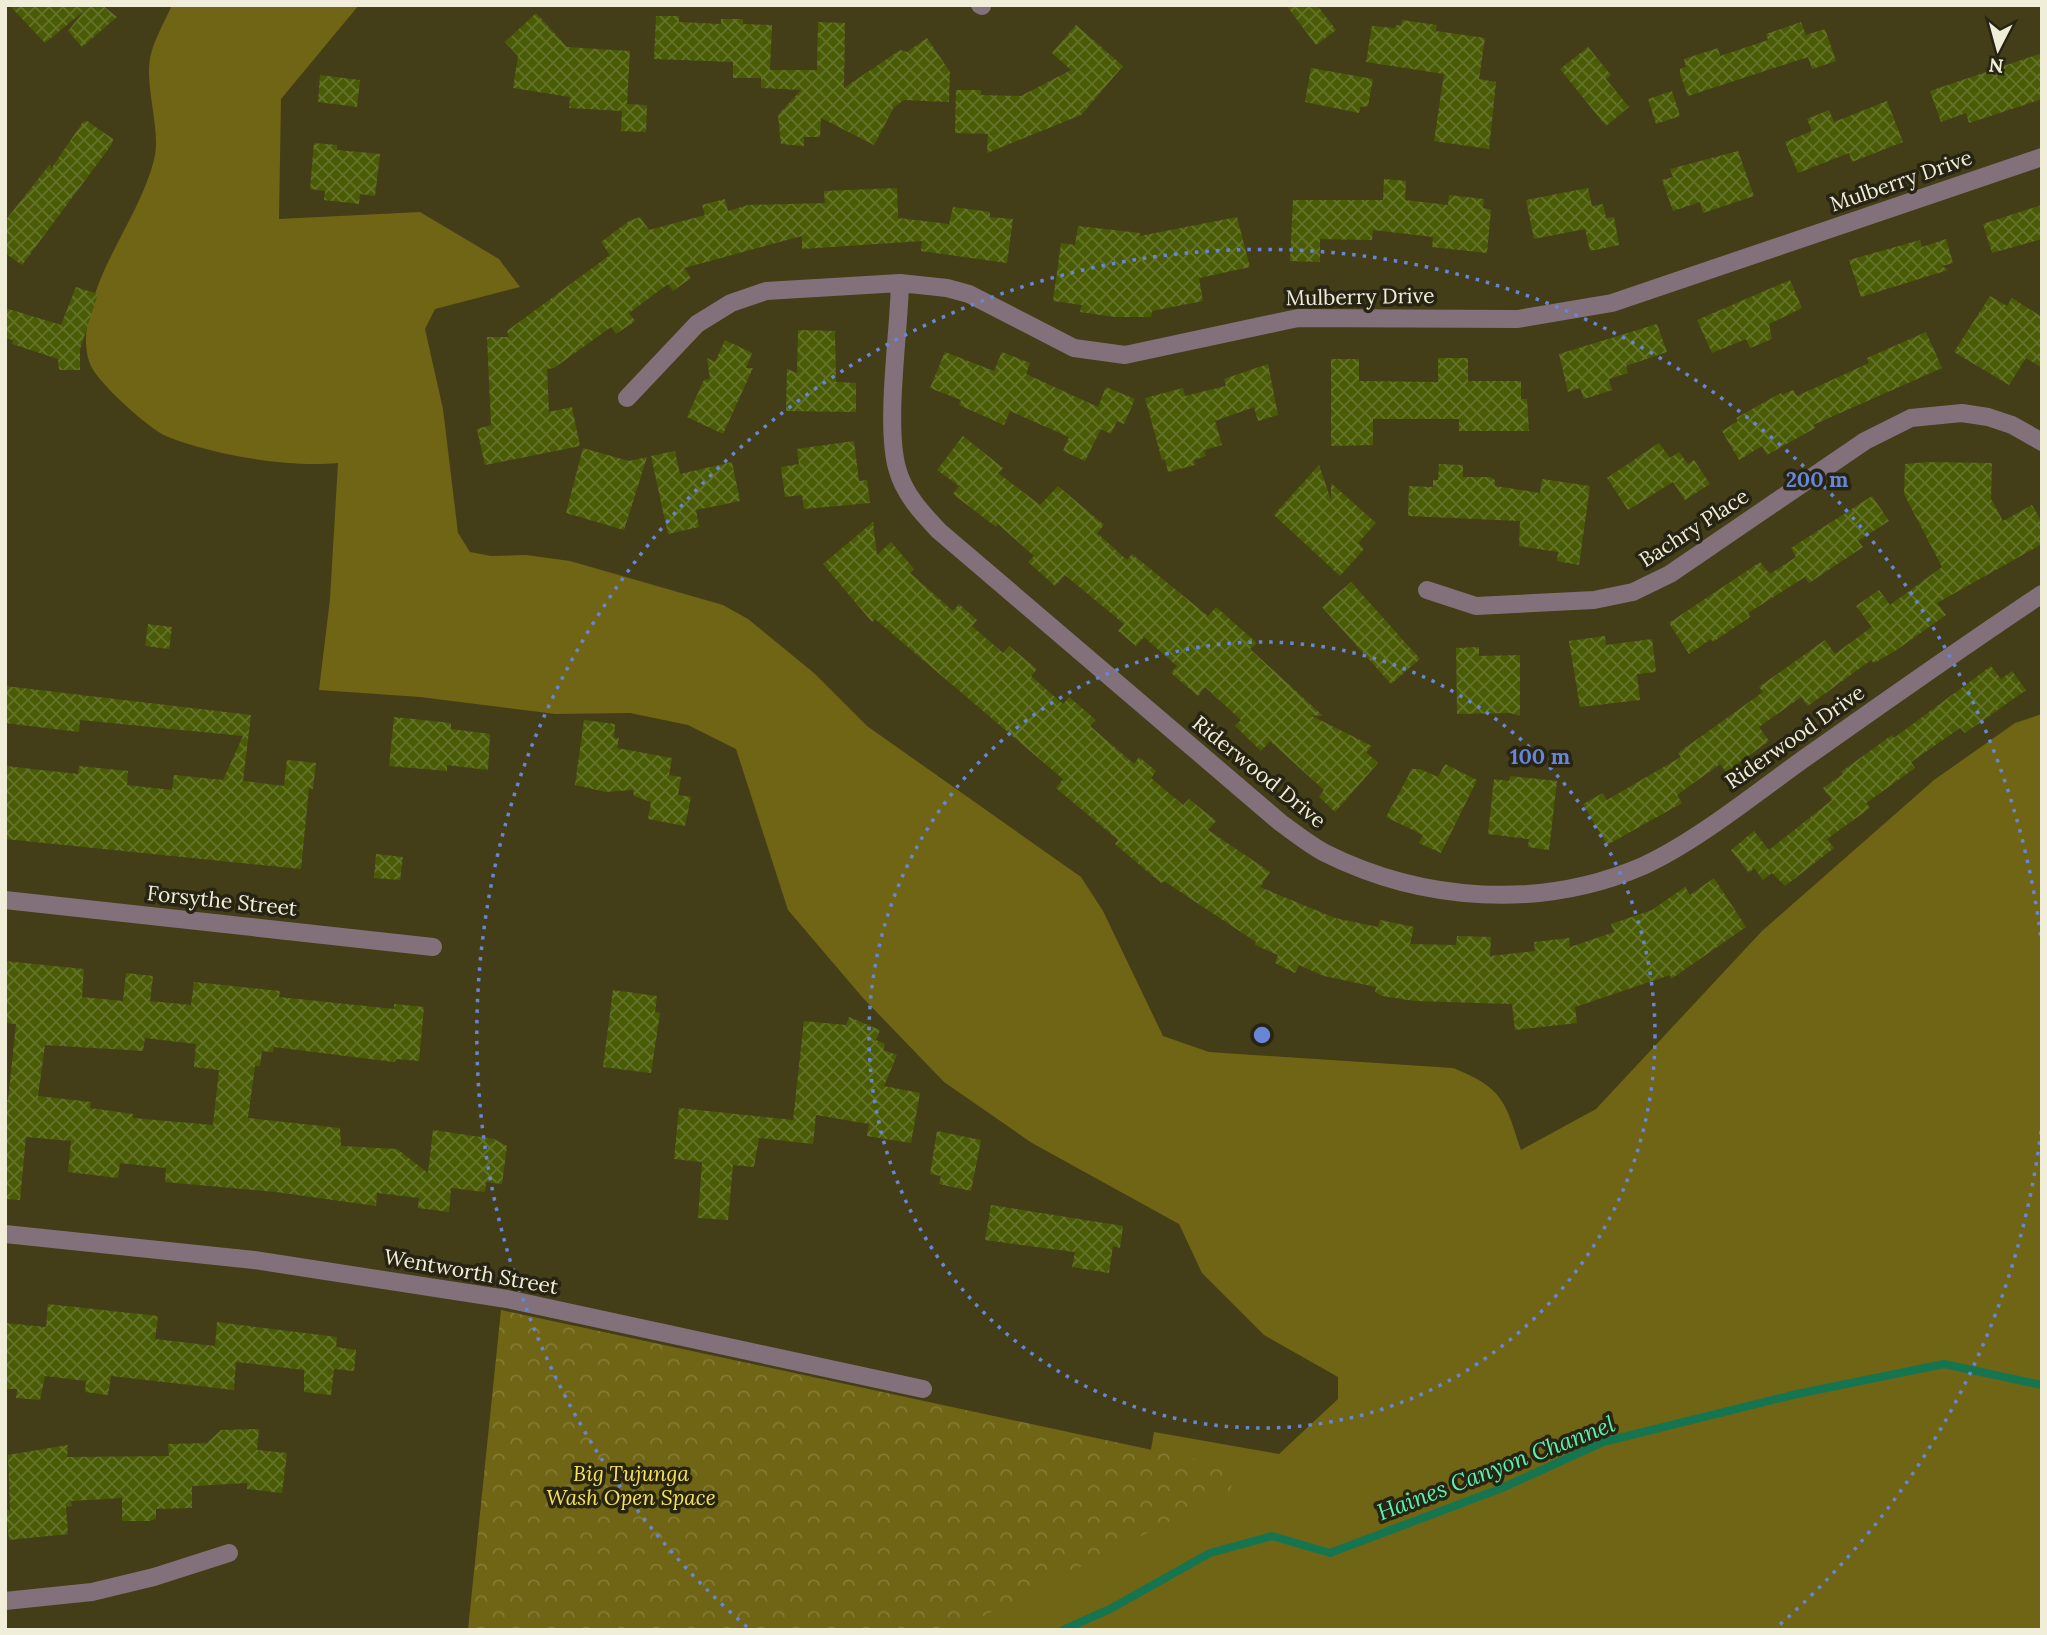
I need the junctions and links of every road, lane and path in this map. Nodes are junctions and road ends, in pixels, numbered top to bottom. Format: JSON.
{"nodes":[{"id":1,"x":2042,"y":157,"type":"edge"},
{"id":2,"x":900,"y":283,"type":"junction"},
{"id":3,"x":627,"y":398,"type":"dead end"},
{"id":4,"x":2042,"y":442,"type":"edge"},
{"id":5,"x":1427,"y":590,"type":"dead end"},
{"id":6,"x":2042,"y":594,"type":"edge"},
{"id":7,"x":5,"y":900,"type":"edge"},
{"id":8,"x":433,"y":947,"type":"dead end"},
{"id":9,"x":5,"y":1234,"type":"edge"},
{"id":10,"x":923,"y":1389,"type":"dead end"},
{"id":11,"x":229,"y":1553,"type":"dead end"},
{"id":12,"x":5,"y":1601,"type":"edge"}],
"edges":[{"from":1,"to":2,"type":"street","name":"Mulberry Drive"},
{"from":2,"to":3,"type":"street","name":"Mulberry Drive"},
{"from":2,"to":6,"type":"street","name":"Riderwood Drive"},
{"from":4,"to":5,"type":"street","name":"Bachry Place"},
{"from":7,"to":8,"type":"street","name":"Forsythe Street"},
{"from":9,"to":10,"type":"street","name":"Wentworth Street"},
{"from":11,"to":12,"type":"street"}]}
